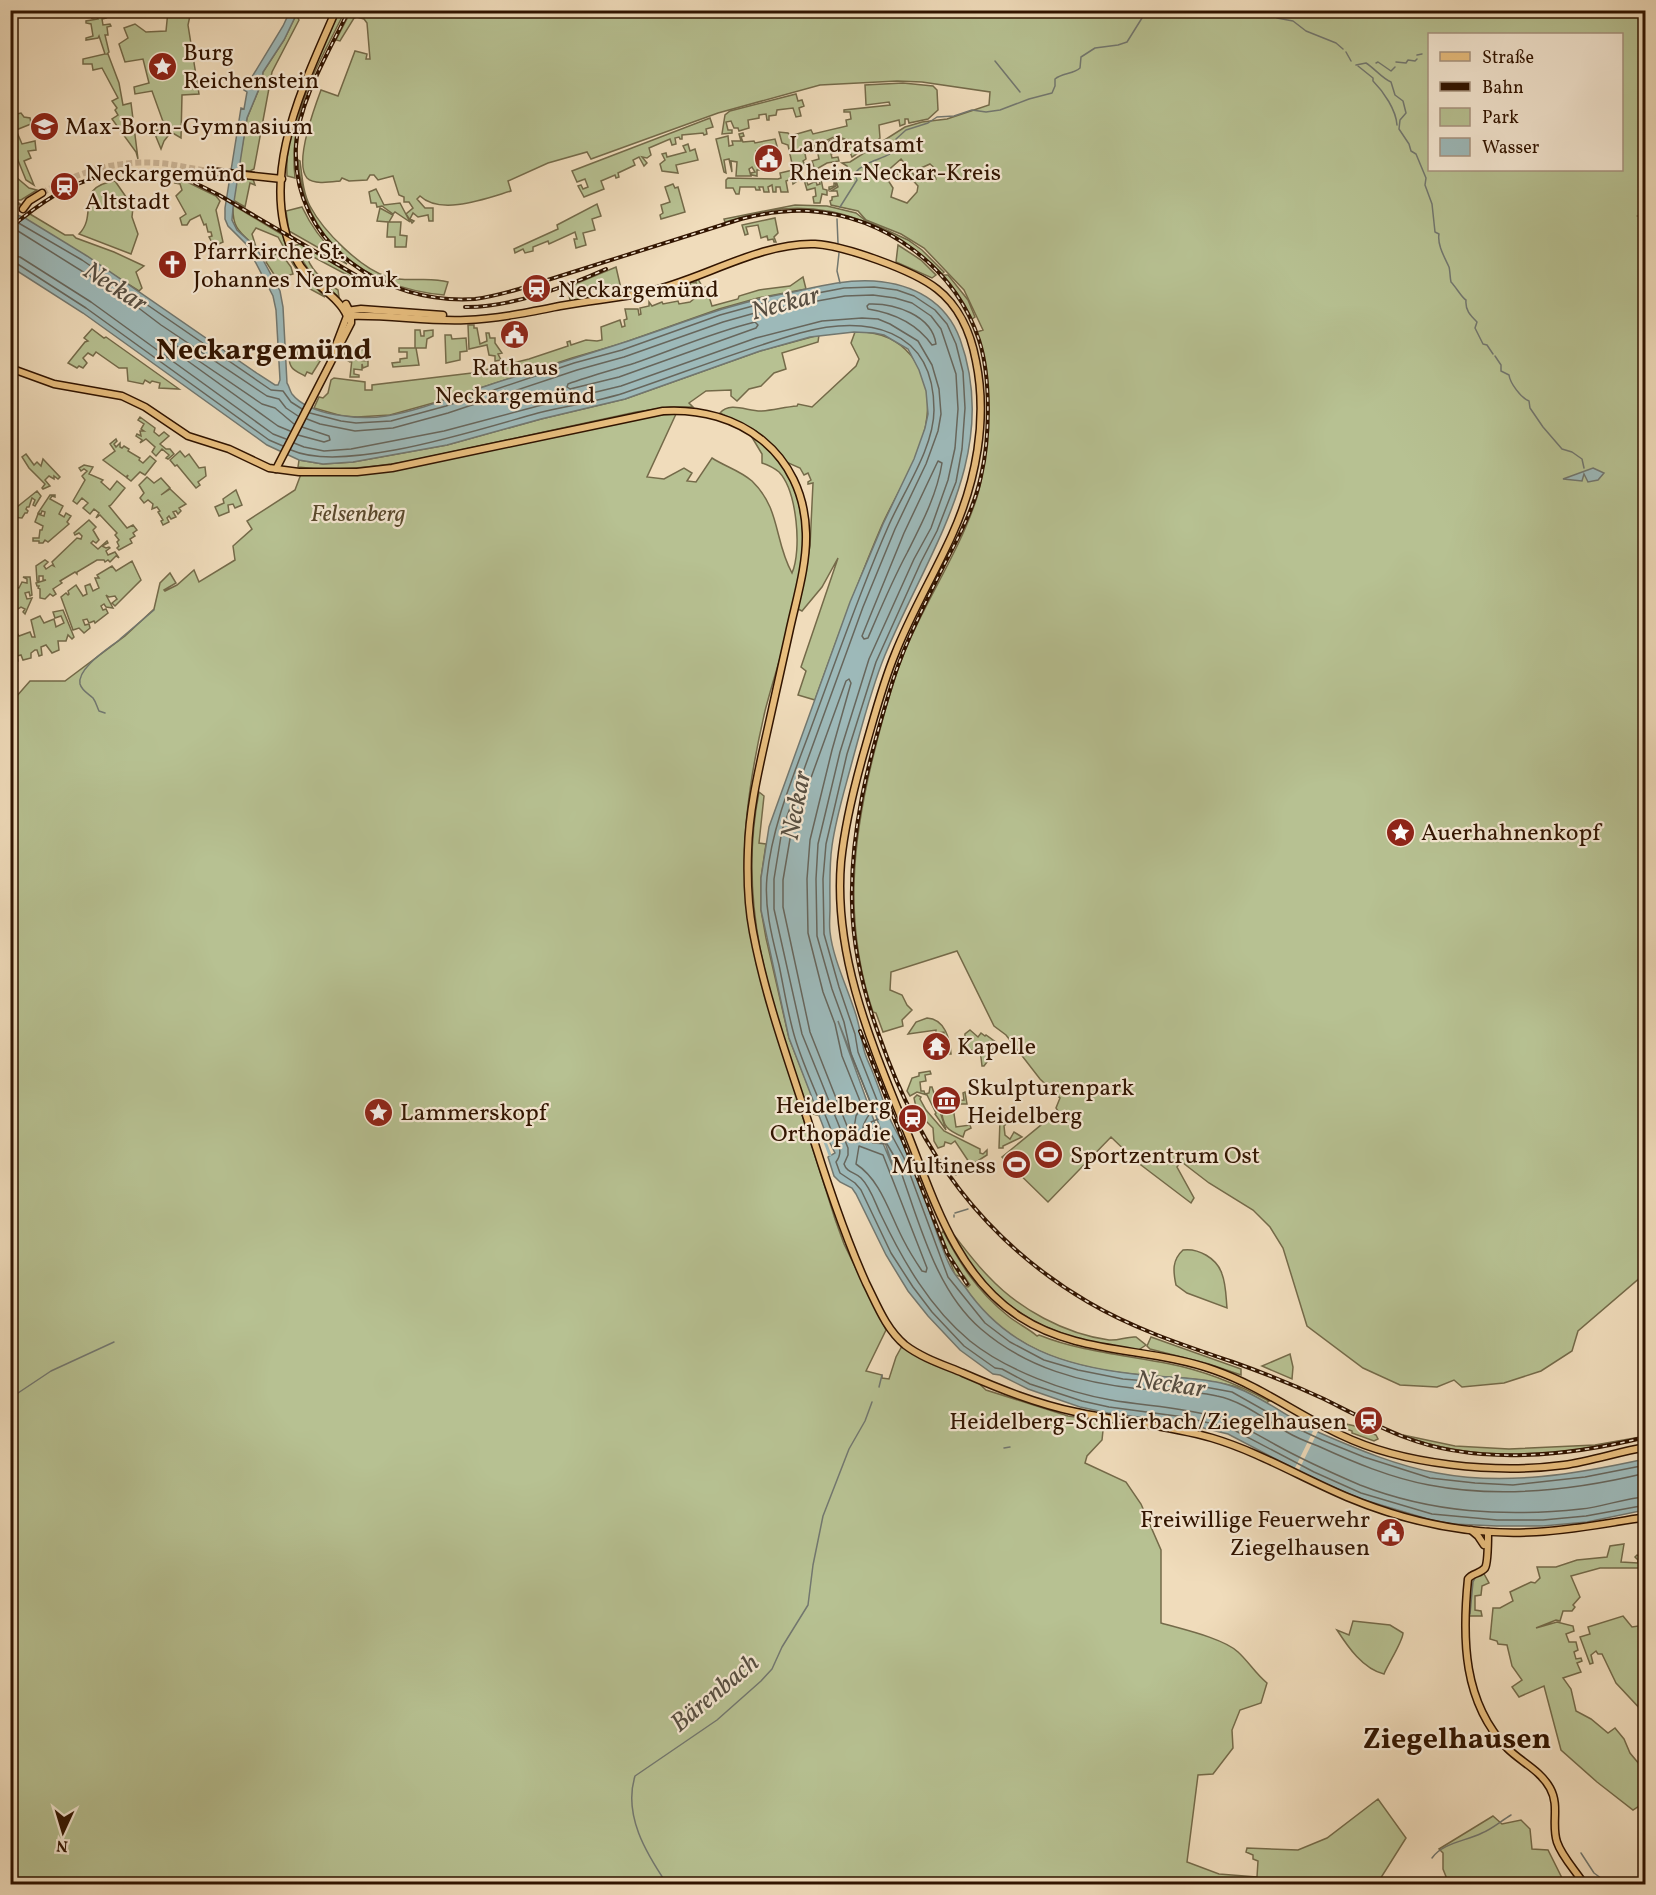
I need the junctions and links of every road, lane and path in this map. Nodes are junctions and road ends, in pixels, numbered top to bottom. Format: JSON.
{"nodes":[{"id":1,"x":336,"y":10,"type":"edge"},
{"id":2,"x":285,"y":149,"type":"junction"},
{"id":3,"x":209,"y":171,"type":"tunnel mouth"},
{"id":4,"x":267,"y":176,"type":"junction"},
{"id":5,"x":282,"y":179,"type":"junction"},
{"id":6,"x":42,"y":193,"type":"tunnel mouth"},
{"id":7,"x":23,"y":209,"type":"dead end"},
{"id":8,"x":371,"y":310,"type":"junction"},
{"id":9,"x":348,"y":312,"type":"junction"},
{"id":10,"x":360,"y":316,"type":"junction"},
{"id":11,"x":470,"y":319,"type":"junction"},
{"id":12,"x":348,"y":329,"type":"junction"},
{"id":13,"x":329,"y":365,"type":"junction"},
{"id":14,"x":10,"y":368,"type":"edge"},
{"id":15,"x":280,"y":460,"type":"junction"},
{"id":16,"x":265,"y":466,"type":"junction"},
{"id":17,"x":276,"y":469,"type":"junction"},
{"id":18,"x":286,"y":471,"type":"junction"},
{"id":19,"x":1646,"y":1447,"type":"edge"},
{"id":20,"x":1646,"y":1517,"type":"edge"},
{"id":21,"x":1471,"y":1530,"type":"junction"},
{"id":22,"x":1488,"y":1532,"type":"junction"},
{"id":23,"x":1484,"y":1545,"type":"junction"},
{"id":24,"x":1484,"y":1568,"type":"junction"},
{"id":25,"x":1584,"y":1884,"type":"edge"}],
"edges":[{"from":1,"to":2,"type":"main road"},
{"from":2,"to":4,"type":"main road"},
{"from":2,"to":5,"type":"main road"},
{"from":3,"to":4,"type":"main road"},
{"from":4,"to":5,"type":"main road"},
{"from":5,"to":9,"type":"main road"},
{"from":6,"to":7,"type":"main road"},
{"from":8,"to":9,"type":"main road"},
{"from":8,"to":9,"type":"main road"},
{"from":8,"to":11,"type":"main road"},
{"from":9,"to":10,"type":"main road"},
{"from":9,"to":12,"type":"main road"},
{"from":9,"to":13,"type":"main road"},
{"from":10,"to":11,"type":"main road"},
{"from":10,"to":12,"type":"main road"},
{"from":11,"to":19,"type":"main road"},
{"from":12,"to":13,"type":"main road"},
{"from":13,"to":15,"type":"main road"},
{"from":14,"to":16,"type":"main road"},
{"from":15,"to":16,"type":"main road"},
{"from":15,"to":17,"type":"main road"},
{"from":15,"to":18,"type":"main road"},
{"from":16,"to":17,"type":"main road"},
{"from":17,"to":18,"type":"main road"},
{"from":18,"to":21,"type":"main road"},
{"from":20,"to":22,"type":"main road"},
{"from":21,"to":22,"type":"main road"},
{"from":21,"to":23,"type":"main road"},
{"from":22,"to":23,"type":"main road"},
{"from":22,"to":24,"type":"main road"},
{"from":23,"to":24,"type":"main road"},
{"from":24,"to":25,"type":"main road"}]}
